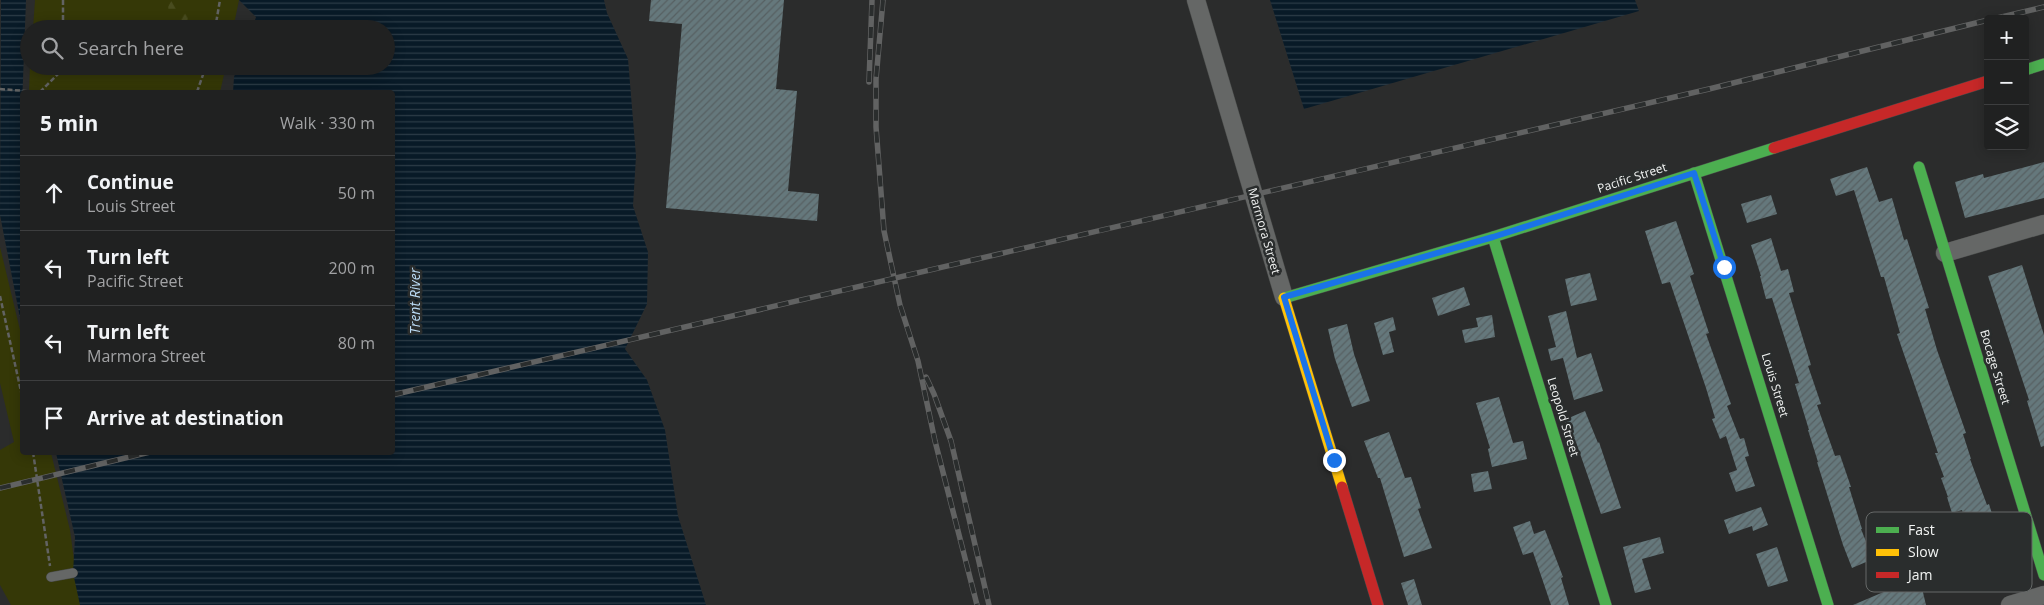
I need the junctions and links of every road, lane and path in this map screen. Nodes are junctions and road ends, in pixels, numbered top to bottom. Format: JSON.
{"nodes":[{"id":1,"x":63,"y":0,"type":"edge"},
{"id":2,"x":220,"y":0,"type":"edge"},
{"id":3,"x":1196,"y":0,"type":"edge"},
{"id":4,"x":63,"y":20,"type":"edge"},
{"id":5,"x":217,"y":20,"type":"edge"},
{"id":6,"x":2044,"y":64,"type":"edge"},
{"id":7,"x":2029,"y":69,"type":"edge"},
{"id":8,"x":57,"y":75,"type":"edge"},
{"id":9,"x":203,"y":75,"type":"edge"},
{"id":10,"x":1984,"y":82,"type":"edge"},
{"id":11,"x":0,"y":89,"type":"edge"},
{"id":12,"x":41,"y":90,"type":"edge"},
{"id":13,"x":198,"y":90,"type":"edge"},
{"id":14,"x":20,"y":91,"type":"edge"},
{"id":15,"x":1920,"y":167,"type":"dead end"},
{"id":16,"x":1694,"y":173,"type":"junction"},
{"id":17,"x":2044,"y":224,"type":"edge"},
{"id":18,"x":1493,"y":237,"type":"junction"},
{"id":19,"x":1945,"y":254,"type":"junction"},
{"id":20,"x":0,"y":296,"type":"edge"},
{"id":21,"x":1284,"y":297,"type":"junction"},
{"id":22,"x":20,"y":387,"type":"edge"},
{"id":23,"x":33,"y":455,"type":"edge"},
{"id":24,"x":2025,"y":512,"type":"edge"},
{"id":25,"x":2032,"y":536,"type":"edge"},
{"id":26,"x":73,"y":573,"type":"dead end"},
{"id":27,"x":2044,"y":575,"type":"edge"},
{"id":28,"x":51,"y":577,"type":"joint"},
{"id":29,"x":2044,"y":595,"type":"edge"},
{"id":30,"x":1378,"y":605,"type":"edge"},
{"id":31,"x":1606,"y":605,"type":"edge"},
{"id":32,"x":1828,"y":605,"type":"edge"},
{"id":33,"x":2010,"y":605,"type":"edge"}],
"edges":[{"from":1,"to":4,"type":"path"},
{"from":2,"to":5,"type":"path"},
{"from":3,"to":21,"type":"street","name":"Marmora Street"},
{"from":6,"to":7,"type":"street"},
{"from":8,"to":12,"type":"path"},
{"from":9,"to":13,"type":"path"},
{"from":10,"to":16,"type":"street","name":"Pacific Street"},
{"from":11,"to":14,"type":"path"},
{"from":15,"to":19,"type":"street","name":"Bocage Street"},
{"from":16,"to":18,"type":"street","name":"Pacific Street"},
{"from":16,"to":32,"type":"street","name":"Louis Street"},
{"from":17,"to":19,"type":"street"},
{"from":18,"to":21,"type":"street","name":"Pacific Street"},
{"from":18,"to":31,"type":"street","name":"Leopold Street"},
{"from":19,"to":24,"type":"street","name":"Bocage Street"},
{"from":20,"to":22,"type":"path"},
{"from":21,"to":30,"type":"street","name":"Marmora Street"},
{"from":23,"to":28,"type":"path"},
{"from":25,"to":27,"type":"street","name":"Bocage Street"},
{"from":26,"to":28,"type":"lane"},
{"from":29,"to":33,"type":"street"}]}
